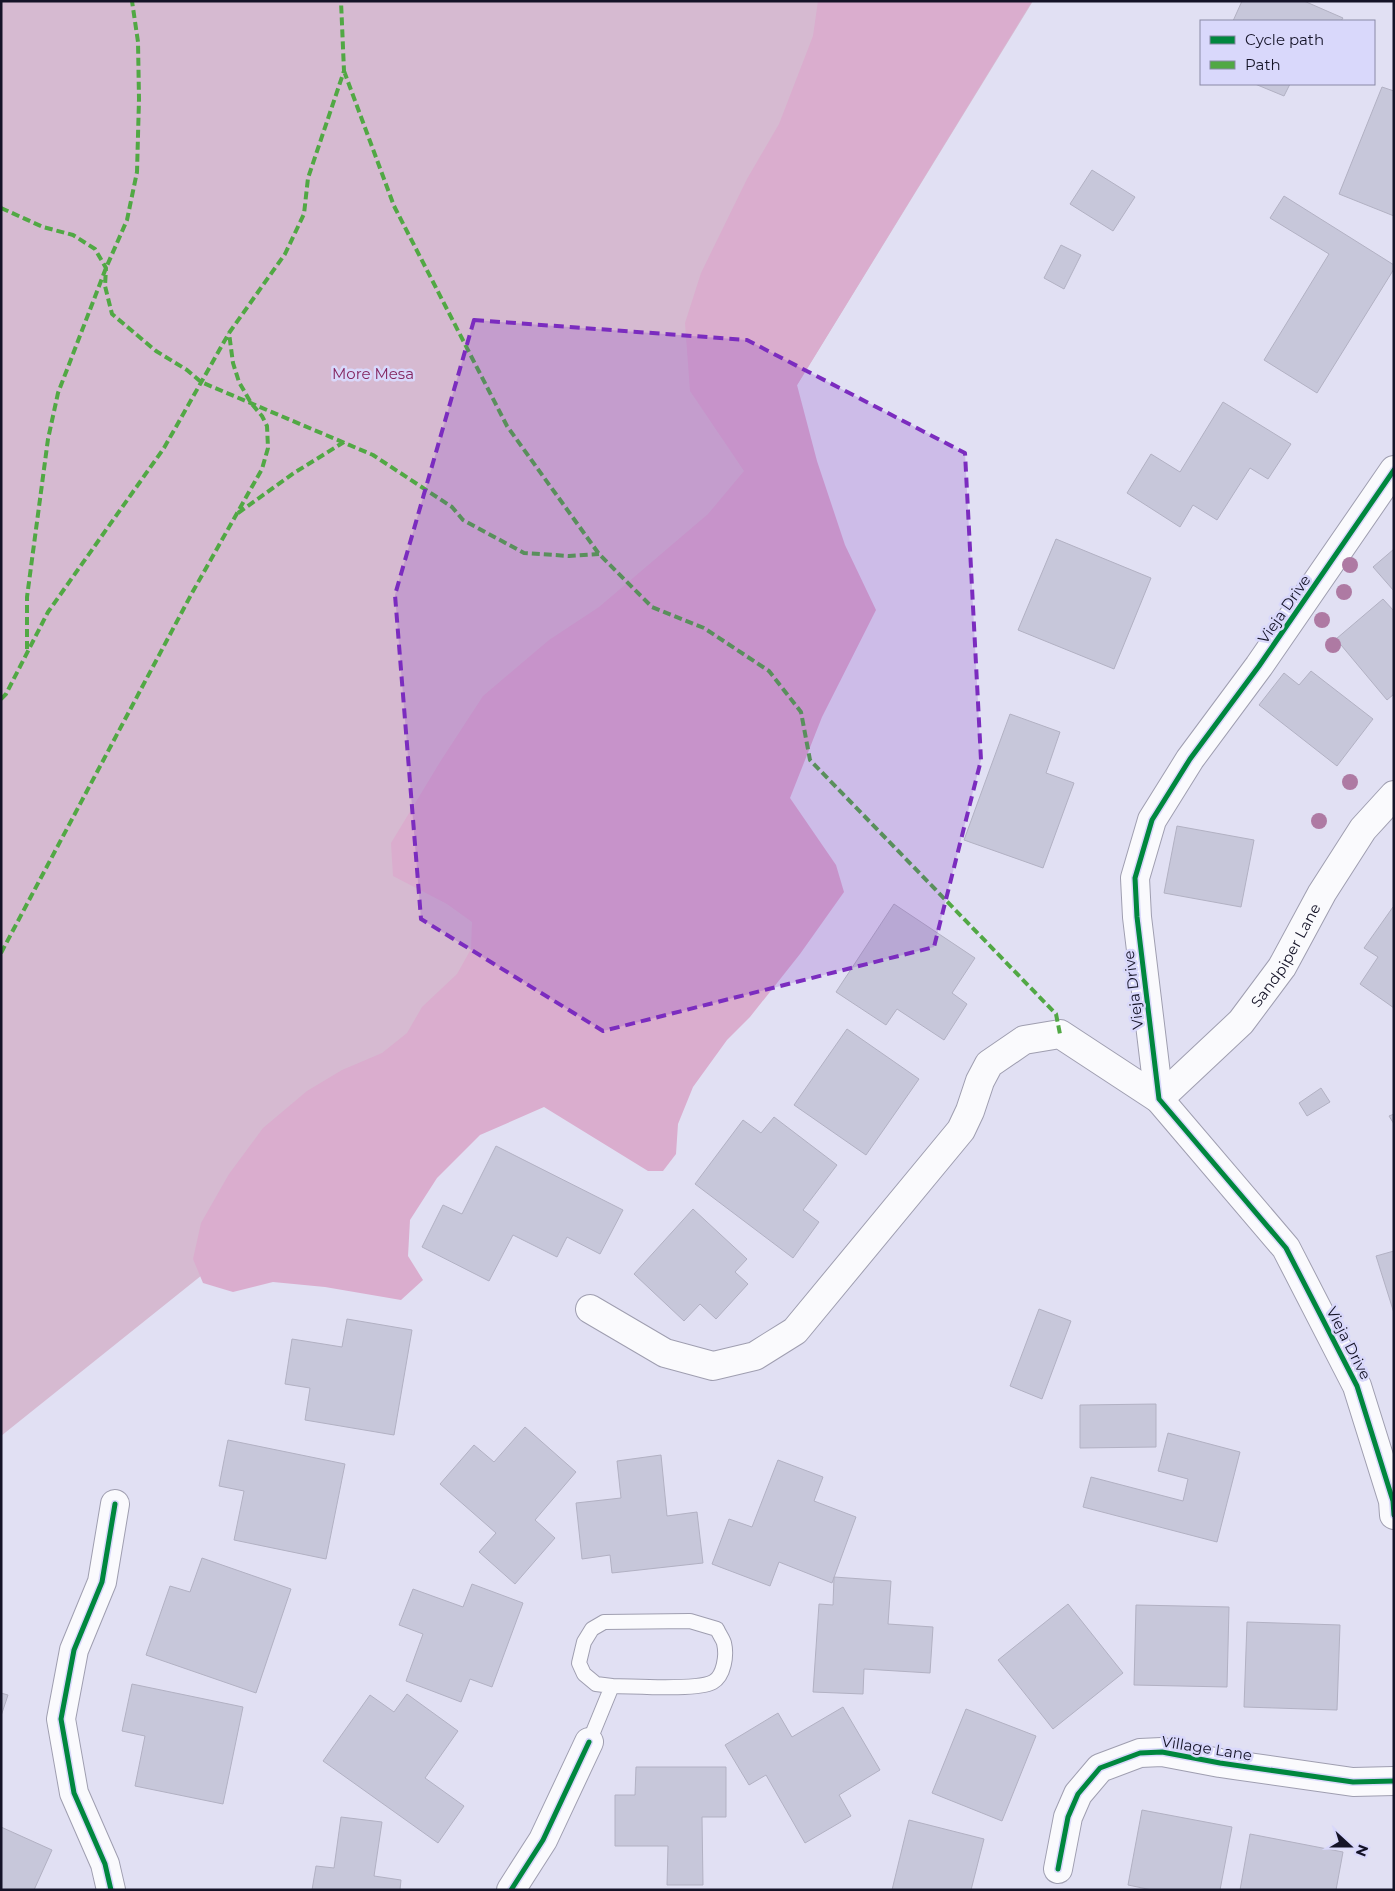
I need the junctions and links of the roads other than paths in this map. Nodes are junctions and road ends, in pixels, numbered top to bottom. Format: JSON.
{"nodes":[{"id":1,"x":1394,"y":470,"type":"edge"},
{"id":2,"x":1394,"y":796,"type":"edge"},
{"id":3,"x":1159,"y":1099,"type":"junction"},
{"id":4,"x":590,"y":1309,"type":"dead end"},
{"id":5,"x":115,"y":1504,"type":"dead end"},
{"id":6,"x":1393,"y":1506,"type":"edge"},
{"id":7,"x":612,"y":1686,"type":"junction"},
{"id":8,"x":589,"y":1742,"type":"joint"},
{"id":9,"x":1394,"y":1781,"type":"edge"},
{"id":10,"x":1058,"y":1869,"type":"dead end"},
{"id":11,"x":111,"y":1890,"type":"edge"},
{"id":12,"x":511,"y":1890,"type":"edge"}],
"edges":[{"from":1,"to":3,"type":"street","name":"Vieja Drive"},
{"from":2,"to":3,"type":"street","name":"Sandpiper Lane"},
{"from":3,"to":4,"type":"street"},
{"from":3,"to":6,"type":"street","name":"Vieja Drive"},
{"from":5,"to":11,"type":"street"},
{"from":7,"to":7,"type":"lane"},
{"from":7,"to":8,"type":"lane"},
{"from":8,"to":12,"type":"street"},
{"from":9,"to":10,"type":"street","name":"Village Lane"}]}
